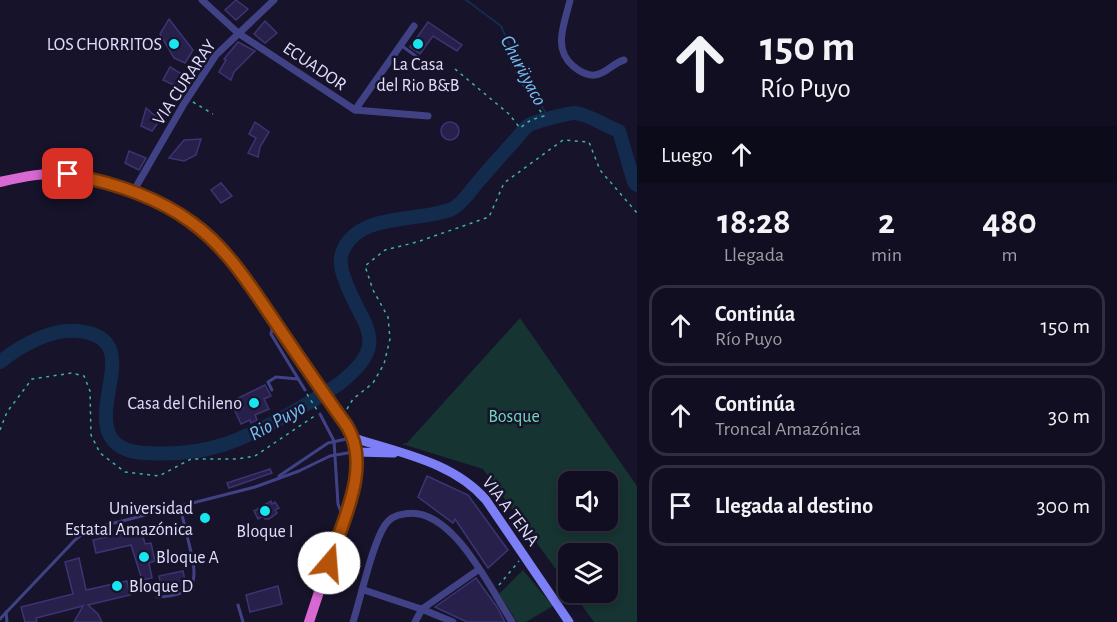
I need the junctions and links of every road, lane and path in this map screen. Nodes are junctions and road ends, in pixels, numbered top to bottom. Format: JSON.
{"nodes":[{"id":1,"x":202,"y":0,"type":"edge"},
{"id":2,"x":274,"y":0,"type":"edge"},
{"id":3,"x":570,"y":0,"type":"edge"},
{"id":4,"x":414,"y":26,"type":"dead end"},
{"id":5,"x":238,"y":33,"type":"junction"},
{"id":6,"x":401,"y":45,"type":"junction"},
{"id":7,"x":624,"y":60,"type":"dead end"},
{"id":8,"x":424,"y":62,"type":"dead end"},
{"id":9,"x":510,"y":62,"type":"dead end"},
{"id":10,"x":455,"y":69,"type":"dead end"},
{"id":11,"x":187,"y":98,"type":"junction"},
{"id":12,"x":355,"y":110,"type":"junction"},
{"id":13,"x":213,"y":114,"type":"dead end"},
{"id":14,"x":428,"y":116,"type":"dead end"},
{"id":15,"x":0,"y":182,"type":"edge"},
{"id":16,"x":133,"y":192,"type":"junction"},
{"id":17,"x":637,"y":213,"type":"edge"},
{"id":18,"x":274,"y":320,"type":"junction"},
{"id":19,"x":298,"y":379,"type":"junction"},
{"id":20,"x":272,"y":390,"type":"dead end"},
{"id":21,"x":305,"y":390,"type":"joint"},
{"id":22,"x":349,"y":407,"type":"dead end"},
{"id":23,"x":320,"y":414,"type":"junction"},
{"id":24,"x":0,"y":430,"type":"edge"},
{"id":25,"x":354,"y":438,"type":"junction"},
{"id":26,"x":334,"y":441,"type":"junction"},
{"id":27,"x":356,"y":452,"type":"junction"},
{"id":28,"x":399,"y":453,"type":"junction"},
{"id":29,"x":336,"y":454,"type":"junction"},
{"id":30,"x":275,"y":479,"type":"junction"},
{"id":31,"x":180,"y":506,"type":"junction"},
{"id":32,"x":344,"y":518,"type":"junction"},
{"id":33,"x":524,"y":555,"type":"junction"},
{"id":34,"x":478,"y":570,"type":"junction"},
{"id":35,"x":363,"y":590,"type":"junction"},
{"id":36,"x":493,"y":593,"type":"junction"},
{"id":37,"x":157,"y":597,"type":"dead end"},
{"id":38,"x":238,"y":605,"type":"dead end"},
{"id":39,"x":422,"y":609,"type":"junction"},
{"id":40,"x":6,"y":612,"type":"junction"},
{"id":41,"x":0,"y":619,"type":"edge"},
{"id":42,"x":7,"y":622,"type":"edge"},
{"id":43,"x":243,"y":622,"type":"edge"},
{"id":44,"x":309,"y":622,"type":"edge"},
{"id":45,"x":353,"y":622,"type":"edge"},
{"id":46,"x":415,"y":622,"type":"edge"},
{"id":47,"x":453,"y":622,"type":"edge"},
{"id":48,"x":512,"y":622,"type":"edge"},
{"id":49,"x":569,"y":622,"type":"edge"}],
"edges":[{"from":1,"to":5,"type":"street","name":"ECUADOR"},
{"from":2,"to":5,"type":"street","name":"VIA CURARAY"},
{"from":3,"to":7,"type":"street"},
{"from":4,"to":6,"type":"street"},
{"from":5,"to":11,"type":"street","name":"VIA CURARAY"},
{"from":5,"to":12,"type":"street","name":"ECUADOR"},
{"from":6,"to":8,"type":"lane"},
{"from":6,"to":12,"type":"street"},
{"from":9,"to":10,"type":"path"},
{"from":11,"to":13,"type":"path"},
{"from":11,"to":16,"type":"street","name":"VIA CURARAY"},
{"from":12,"to":14,"type":"street","name":"ECUADOR"},
{"from":15,"to":16,"type":"highway"},
{"from":16,"to":18,"type":"highway"},
{"from":17,"to":22,"type":"path"},
{"from":18,"to":19,"type":"lane"},
{"from":18,"to":25,"type":"highway"},
{"from":19,"to":20,"type":"lane"},
{"from":19,"to":21,"type":"lane"},
{"from":21,"to":23,"type":"path"},
{"from":23,"to":24,"type":"path"},
{"from":23,"to":26,"type":"lane"},
{"from":25,"to":26,"type":"lane"},
{"from":25,"to":27,"type":"highway"},
{"from":25,"to":28,"type":"main road","name":"VIA A TENA"},
{"from":26,"to":29,"type":"lane"},
{"from":26,"to":30,"type":"lane"},
{"from":27,"to":28,"type":"main road","name":"VIA A TENA"},
{"from":27,"to":29,"type":"lane"},
{"from":27,"to":32,"type":"highway"},
{"from":28,"to":33,"type":"main road","name":"VIA A TENA"},
{"from":29,"to":30,"type":"lane"},
{"from":29,"to":32,"type":"lane"},
{"from":30,"to":31,"type":"lane"},
{"from":31,"to":37,"type":"lane"},
{"from":31,"to":40,"type":"lane"},
{"from":32,"to":44,"type":"highway"},
{"from":33,"to":36,"type":"path"},
{"from":33,"to":49,"type":"main road","name":"VIA A TENA"},
{"from":34,"to":35,"type":"street"},
{"from":34,"to":36,"type":"street"},
{"from":34,"to":39,"type":"street"},
{"from":35,"to":39,"type":"street"},
{"from":35,"to":45,"type":"street"},
{"from":36,"to":48,"type":"street"},
{"from":38,"to":43,"type":"lane"},
{"from":39,"to":46,"type":"street"},
{"from":39,"to":47,"type":"street"},
{"from":40,"to":41,"type":"lane"},
{"from":40,"to":42,"type":"lane"}]}
